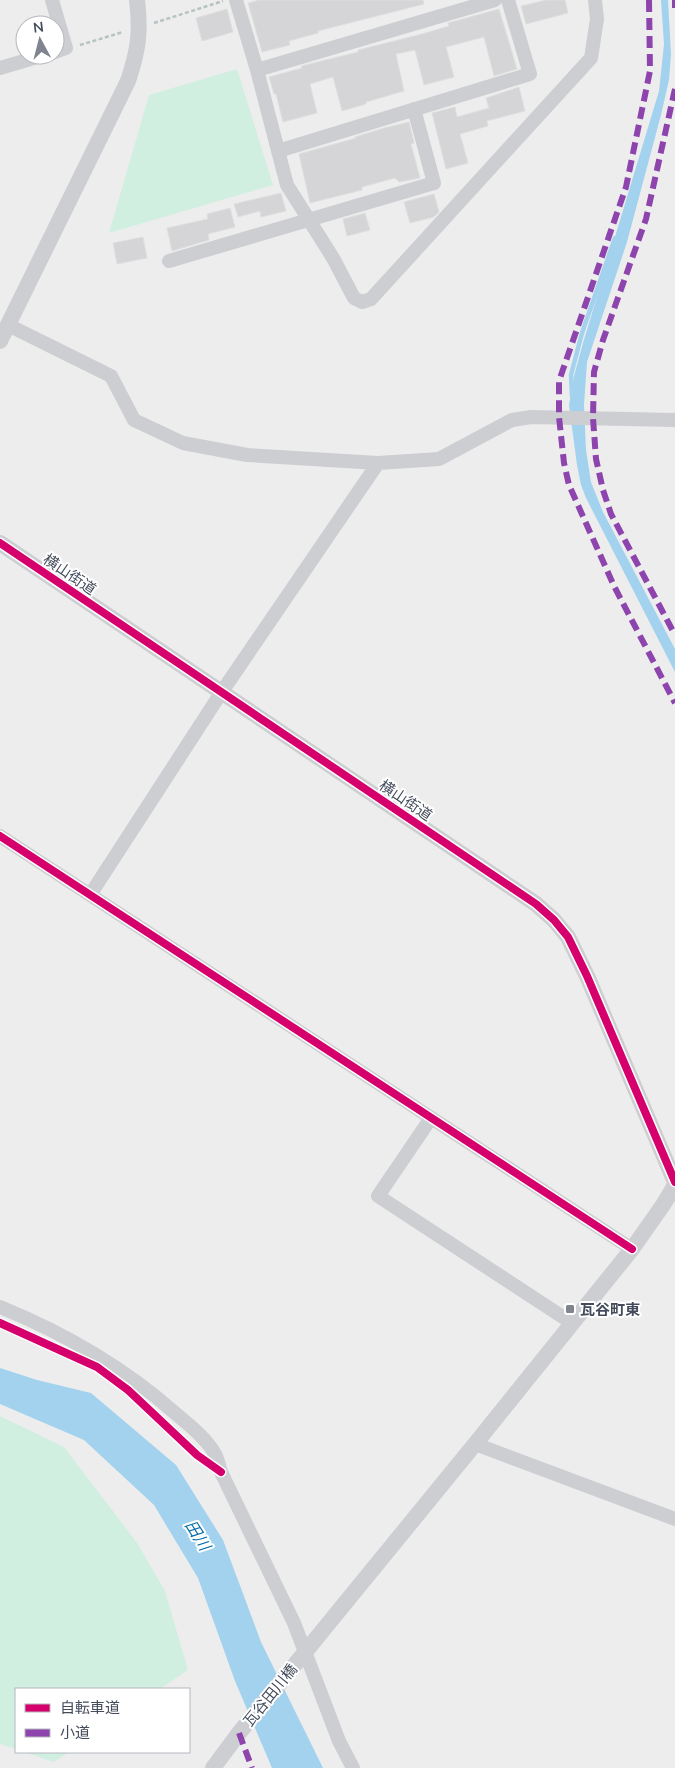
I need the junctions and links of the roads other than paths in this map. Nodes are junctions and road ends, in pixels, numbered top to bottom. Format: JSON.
{"nodes":[{"id":1,"x":52,"y":0,"type":"edge"},
{"id":2,"x":137,"y":0,"type":"edge"},
{"id":3,"x":236,"y":0,"type":"edge"},
{"id":4,"x":495,"y":0,"type":"edge"},
{"id":5,"x":508,"y":0,"type":"edge"},
{"id":6,"x":596,"y":0,"type":"edge"},
{"id":7,"x":56,"y":15,"type":"edge"},
{"id":8,"x":15,"y":64,"type":"edge"},
{"id":9,"x":0,"y":68,"type":"edge"},
{"id":10,"x":257,"y":70,"type":"junction"},
{"id":11,"x":414,"y":109,"type":"junction"},
{"id":12,"x":278,"y":151,"type":"junction"},
{"id":13,"x":308,"y":219,"type":"junction"},
{"id":14,"x":169,"y":261,"type":"dead end"},
{"id":15,"x":3,"y":333,"type":"edge"},
{"id":16,"x":675,"y":420,"type":"edge"},
{"id":17,"x":378,"y":464,"type":"junction"},
{"id":18,"x":0,"y":544,"type":"edge"},
{"id":19,"x":221,"y":693,"type":"junction"},
{"id":20,"x":0,"y":836,"type":"edge"},
{"id":21,"x":90,"y":895,"type":"junction"},
{"id":22,"x":431,"y":1118,"type":"junction"},
{"id":23,"x":675,"y":1183,"type":"edge"},
{"id":24,"x":632,"y":1248,"type":"junction"},
{"id":25,"x":0,"y":1307,"type":"edge"},
{"id":26,"x":572,"y":1322,"type":"junction"},
{"id":27,"x":475,"y":1444,"type":"junction"},
{"id":28,"x":675,"y":1519,"type":"edge"},
{"id":29,"x":303,"y":1655,"type":"junction"},
{"id":30,"x":213,"y":1768,"type":"edge"},
{"id":31,"x":353,"y":1768,"type":"edge"}],
"edges":[{"from":1,"to":7,"type":"street"},
{"from":2,"to":15,"type":"street"},
{"from":3,"to":10,"type":"street"},
{"from":4,"to":10,"type":"street"},
{"from":5,"to":11,"type":"street"},
{"from":6,"to":13,"type":"street"},
{"from":8,"to":9,"type":"street"},
{"from":10,"to":12,"type":"street"},
{"from":11,"to":12,"type":"street"},
{"from":11,"to":13,"type":"street"},
{"from":12,"to":13,"type":"street"},
{"from":13,"to":14,"type":"street"},
{"from":15,"to":17,"type":"street"},
{"from":16,"to":17,"type":"street"},
{"from":17,"to":19,"type":"street"},
{"from":18,"to":19,"type":"street","name":"横山街道"},
{"from":19,"to":21,"type":"street"},
{"from":19,"to":23,"type":"street","name":"横山街道"},
{"from":20,"to":21,"type":"street"},
{"from":21,"to":22,"type":"street"},
{"from":22,"to":24,"type":"street"},
{"from":22,"to":26,"type":"street"},
{"from":23,"to":24,"type":"street","name":"瓦谷田川橋"},
{"from":24,"to":26,"type":"street","name":"瓦谷田川橋"},
{"from":25,"to":29,"type":"street"},
{"from":26,"to":27,"type":"street","name":"瓦谷田川橋"},
{"from":27,"to":28,"type":"street"},
{"from":27,"to":29,"type":"street","name":"瓦谷田川橋"},
{"from":29,"to":30,"type":"street","name":"瓦谷田川橋"},
{"from":29,"to":31,"type":"street"}]}
